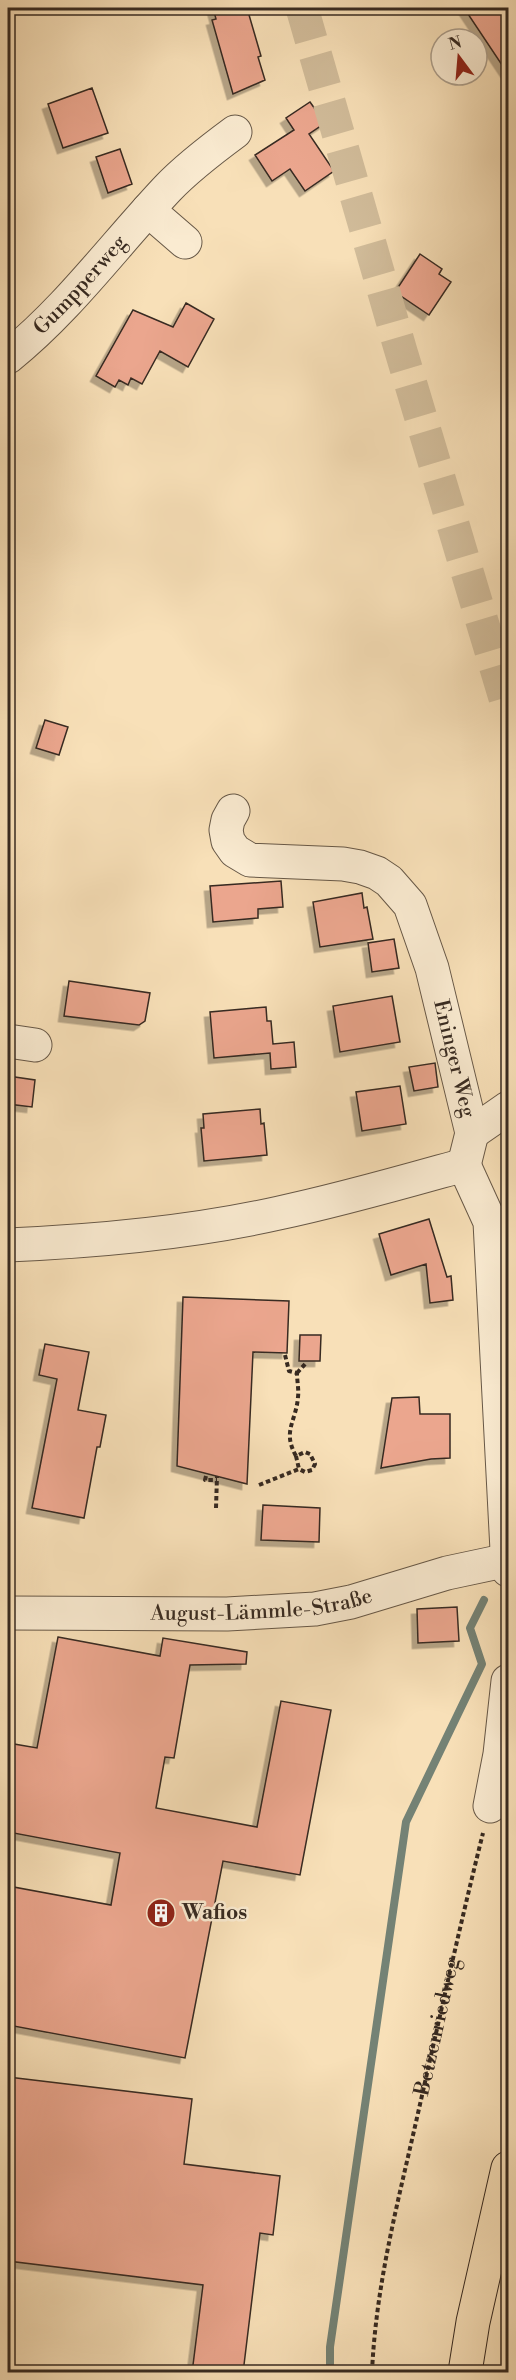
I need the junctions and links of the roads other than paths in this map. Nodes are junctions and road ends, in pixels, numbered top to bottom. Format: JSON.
{"nodes":[{"id":1,"x":235,"y":132,"type":"dead end"},
{"id":2,"x":148,"y":210,"type":"junction"},
{"id":3,"x":185,"y":242,"type":"dead end"},
{"id":4,"x":8,"y":357,"type":"edge"},
{"id":5,"x":233,"y":811,"type":"dead end"},
{"id":6,"x":508,"y":1108,"type":"edge"},
{"id":7,"x":472,"y":1133,"type":"junction"},
{"id":8,"x":464,"y":1165,"type":"junction"},
{"id":9,"x":8,"y":1245,"type":"edge"},
{"id":10,"x":508,"y":1560,"type":"edge"},
{"id":11,"x":508,"y":1570,"type":"edge"},
{"id":12,"x":8,"y":1613,"type":"edge"},
{"id":13,"x":508,"y":1681,"type":"edge"},
{"id":14,"x":490,"y":1806,"type":"road end"},
{"id":15,"x":508,"y":2168,"type":"edge"},
{"id":16,"x":465,"y":2373,"type":"edge"}],
"edges":[{"from":1,"to":2,"type":"street","name":"Gumpperweg"},
{"from":2,"to":3,"type":"street"},
{"from":2,"to":4,"type":"street","name":"Gumpperweg"},
{"from":5,"to":7,"type":"street","name":"Eninger Weg"},
{"from":6,"to":7,"type":"street"},
{"from":7,"to":8,"type":"street","name":"Eninger Weg"},
{"from":8,"to":9,"type":"street"},
{"from":8,"to":10,"type":"street"},
{"from":10,"to":11,"type":"street"},
{"from":10,"to":12,"type":"street","name":"August-Lämmle-Straße"},
{"from":13,"to":14,"type":"street"},
{"from":15,"to":16,"type":"main road"}]}
